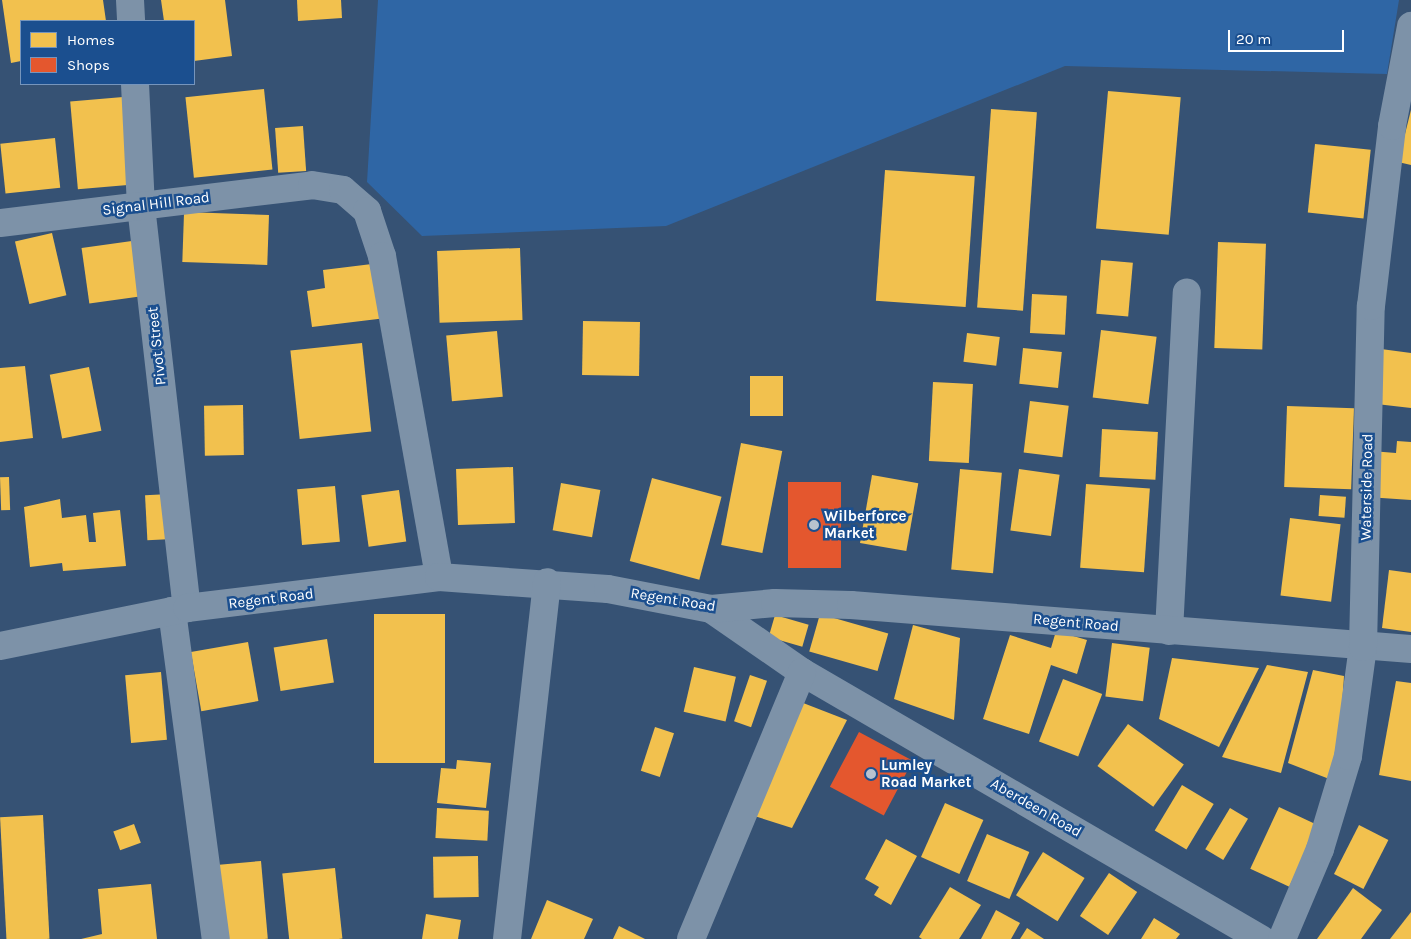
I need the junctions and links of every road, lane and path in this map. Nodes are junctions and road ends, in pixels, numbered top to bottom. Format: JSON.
{"nodes":[{"id":1,"x":130,"y":0,"type":"edge"},
{"id":2,"x":131,"y":20,"type":"edge"},
{"id":3,"x":1411,"y":26,"type":"edge"},
{"id":4,"x":135,"y":85,"type":"edge"},
{"id":5,"x":141,"y":206,"type":"junction"},
{"id":6,"x":0,"y":223,"type":"edge"},
{"id":7,"x":1187,"y":292,"type":"dead end"},
{"id":8,"x":439,"y":577,"type":"junction"},
{"id":9,"x":547,"y":582,"type":"junction"},
{"id":10,"x":711,"y":609,"type":"junction"},
{"id":11,"x":180,"y":610,"type":"junction"},
{"id":12,"x":1169,"y":631,"type":"junction"},
{"id":13,"x":0,"y":646,"type":"edge"},
{"id":14,"x":1363,"y":647,"type":"junction"},
{"id":15,"x":1411,"y":649,"type":"edge"},
{"id":16,"x":802,"y":672,"type":"junction"},
{"id":17,"x":216,"y":939,"type":"edge"},
{"id":18,"x":507,"y":939,"type":"edge"},
{"id":19,"x":691,"y":939,"type":"edge"},
{"id":20,"x":1262,"y":939,"type":"edge"},
{"id":21,"x":1282,"y":939,"type":"edge"}],
"edges":[{"from":1,"to":2,"type":"street"},
{"from":3,"to":14,"type":"street","name":"Waterside Road"},
{"from":4,"to":5,"type":"street","name":"Pivot Street"},
{"from":5,"to":6,"type":"street","name":"Signal Hill Road"},
{"from":5,"to":8,"type":"street","name":"Signal Hill Road"},
{"from":5,"to":11,"type":"street","name":"Pivot Street"},
{"from":7,"to":12,"type":"street"},
{"from":8,"to":9,"type":"street","name":"Regent Road"},
{"from":8,"to":11,"type":"street","name":"Regent Road"},
{"from":9,"to":10,"type":"street","name":"Regent Road"},
{"from":9,"to":18,"type":"street"},
{"from":10,"to":12,"type":"street","name":"Regent Road"},
{"from":10,"to":16,"type":"street","name":"Aberdeen Road"},
{"from":11,"to":13,"type":"street","name":"Regent Road"},
{"from":11,"to":17,"type":"street","name":"Pivot Street"},
{"from":12,"to":14,"type":"street","name":"Regent Road"},
{"from":14,"to":15,"type":"street","name":"Regent Road"},
{"from":14,"to":21,"type":"street","name":"Waterside Road"},
{"from":16,"to":19,"type":"street"},
{"from":16,"to":20,"type":"street","name":"Aberdeen Road"}]}
